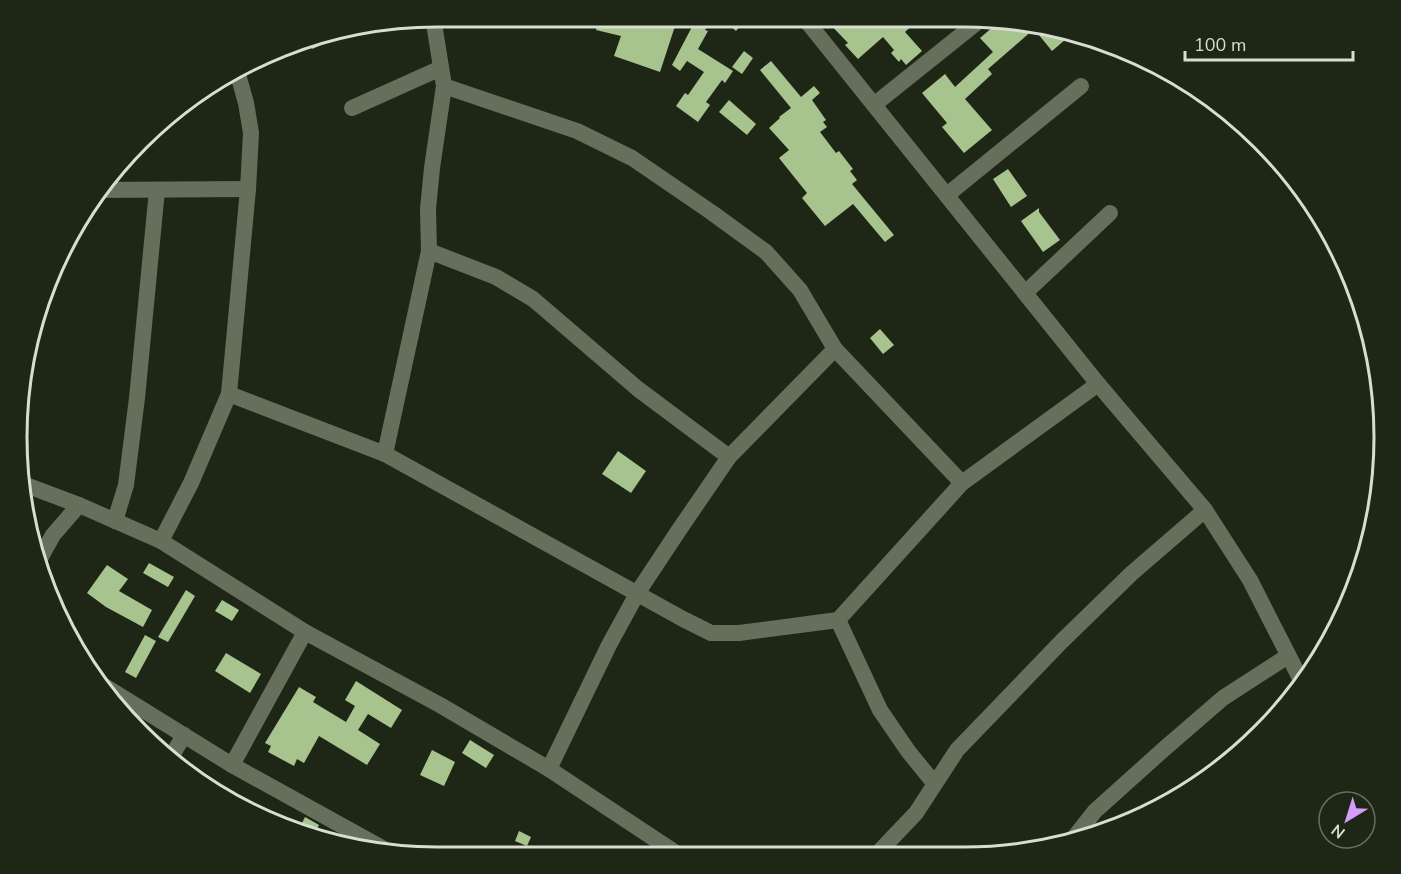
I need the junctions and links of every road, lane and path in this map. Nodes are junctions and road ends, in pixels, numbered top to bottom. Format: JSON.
{"nodes":[{"id":1,"x":435,"y":27,"type":"edge"},
{"id":2,"x":812,"y":27,"type":"edge"},
{"id":3,"x":971,"y":27,"type":"edge"},
{"id":4,"x":441,"y":69,"type":"junction"},
{"id":5,"x":239,"y":78,"type":"edge"},
{"id":6,"x":444,"y":86,"type":"junction"},
{"id":7,"x":1081,"y":86,"type":"dead end"},
{"id":8,"x":875,"y":104,"type":"junction"},
{"id":9,"x":352,"y":108,"type":"dead end"},
{"id":10,"x":248,"y":189,"type":"junction"},
{"id":11,"x":110,"y":190,"type":"edge"},
{"id":12,"x":157,"y":190,"type":"junction"},
{"id":13,"x":947,"y":195,"type":"junction"},
{"id":14,"x":1110,"y":213,"type":"dead end"},
{"id":15,"x":429,"y":251,"type":"junction"},
{"id":16,"x":1025,"y":293,"type":"junction"},
{"id":17,"x":835,"y":349,"type":"junction"},
{"id":18,"x":1098,"y":384,"type":"junction"},
{"id":19,"x":229,"y":394,"type":"junction"},
{"id":20,"x":385,"y":454,"type":"junction"},
{"id":21,"x":729,"y":457,"type":"junction"},
{"id":22,"x":962,"y":483,"type":"junction"},
{"id":23,"x":31,"y":487,"type":"edge"},
{"id":24,"x":79,"y":505,"type":"junction"},
{"id":25,"x":1205,"y":510,"type":"junction"},
{"id":26,"x":116,"y":521,"type":"junction"},
{"id":27,"x":161,"y":541,"type":"junction"},
{"id":28,"x":44,"y":552,"type":"edge"},
{"id":29,"x":638,"y":592,"type":"junction"},
{"id":30,"x":838,"y":620,"type":"junction"},
{"id":31,"x":305,"y":632,"type":"junction"},
{"id":32,"x":1288,"y":656,"type":"junction"},
{"id":33,"x":1298,"y":675,"type":"edge"},
{"id":34,"x":118,"y":695,"type":"edge"},
{"id":35,"x":184,"y":735,"type":"junction"},
{"id":36,"x":174,"y":751,"type":"edge"},
{"id":37,"x":232,"y":765,"type":"junction"},
{"id":38,"x":549,"y":769,"type":"junction"},
{"id":39,"x":934,"y":783,"type":"junction"},
{"id":40,"x":1080,"y":830,"type":"edge"},
{"id":41,"x":369,"y":841,"type":"edge"},
{"id":42,"x":667,"y":847,"type":"edge"},
{"id":43,"x":883,"y":847,"type":"edge"}],
"edges":[{"from":1,"to":4,"type":"street"},
{"from":2,"to":8,"type":"street"},
{"from":3,"to":8,"type":"street"},
{"from":4,"to":6,"type":"street"},
{"from":4,"to":9,"type":"street"},
{"from":5,"to":10,"type":"street"},
{"from":6,"to":15,"type":"street"},
{"from":6,"to":17,"type":"street"},
{"from":7,"to":13,"type":"street"},
{"from":8,"to":13,"type":"street"},
{"from":10,"to":12,"type":"street"},
{"from":10,"to":19,"type":"street"},
{"from":11,"to":12,"type":"street"},
{"from":12,"to":26,"type":"street"},
{"from":13,"to":16,"type":"street"},
{"from":14,"to":16,"type":"street"},
{"from":15,"to":20,"type":"street"},
{"from":15,"to":21,"type":"street"},
{"from":16,"to":18,"type":"street"},
{"from":17,"to":21,"type":"street"},
{"from":17,"to":22,"type":"street"},
{"from":18,"to":22,"type":"street"},
{"from":18,"to":25,"type":"street"},
{"from":19,"to":20,"type":"street"},
{"from":19,"to":27,"type":"street"},
{"from":20,"to":29,"type":"street"},
{"from":21,"to":29,"type":"street"},
{"from":22,"to":30,"type":"street"},
{"from":23,"to":24,"type":"street"},
{"from":24,"to":26,"type":"street"},
{"from":24,"to":28,"type":"street"},
{"from":25,"to":32,"type":"street"},
{"from":25,"to":39,"type":"street"},
{"from":26,"to":27,"type":"street"},
{"from":27,"to":31,"type":"street"},
{"from":29,"to":30,"type":"street"},
{"from":29,"to":38,"type":"street"},
{"from":30,"to":39,"type":"street"},
{"from":31,"to":37,"type":"street"},
{"from":31,"to":38,"type":"street"},
{"from":32,"to":33,"type":"street"},
{"from":32,"to":40,"type":"street"},
{"from":34,"to":35,"type":"street"},
{"from":35,"to":36,"type":"street"},
{"from":35,"to":37,"type":"street"},
{"from":37,"to":41,"type":"street"},
{"from":38,"to":42,"type":"street"},
{"from":39,"to":43,"type":"street"}]}
